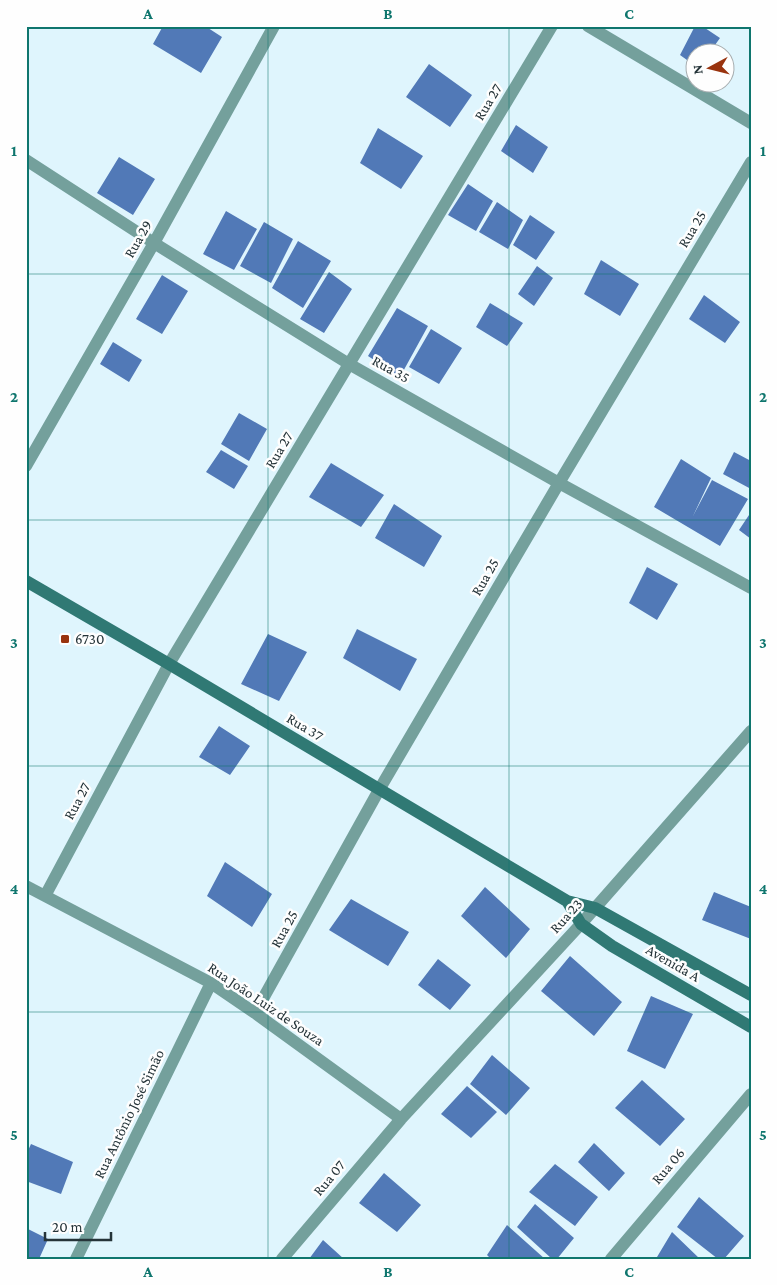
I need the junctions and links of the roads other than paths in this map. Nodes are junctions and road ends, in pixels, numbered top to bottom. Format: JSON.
{"nodes":[{"id":1,"x":274,"y":26,"type":"edge"},
{"id":2,"x":552,"y":26,"type":"edge"},
{"id":3,"x":588,"y":26,"type":"edge"},
{"id":4,"x":751,"y":124,"type":"edge"},
{"id":5,"x":26,"y":160,"type":"edge"},
{"id":6,"x":751,"y":162,"type":"edge"},
{"id":7,"x":154,"y":243,"type":"junction"},
{"id":8,"x":349,"y":364,"type":"junction"},
{"id":9,"x":26,"y":466,"type":"edge"},
{"id":10,"x":559,"y":483,"type":"junction"},
{"id":11,"x":26,"y":581,"type":"edge"},
{"id":12,"x":751,"y":588,"type":"edge"},
{"id":13,"x":169,"y":664,"type":"junction"},
{"id":14,"x":751,"y":731,"type":"edge"},
{"id":15,"x":379,"y":790,"type":"junction"},
{"id":16,"x":26,"y":886,"type":"edge"},
{"id":17,"x":45,"y":896,"type":"junction"},
{"id":18,"x":567,"y":901,"type":"junction"},
{"id":19,"x":595,"y":908,"type":"junction"},
{"id":20,"x":581,"y":924,"type":"junction"},
{"id":21,"x":211,"y":983,"type":"junction"},
{"id":22,"x":751,"y":995,"type":"edge"},
{"id":23,"x":255,"y":1014,"type":"junction"},
{"id":24,"x":751,"y":1027,"type":"edge"},
{"id":25,"x":751,"y":1094,"type":"edge"},
{"id":26,"x":401,"y":1119,"type":"junction"},
{"id":27,"x":76,"y":1259,"type":"edge"},
{"id":28,"x":282,"y":1259,"type":"edge"},
{"id":29,"x":611,"y":1259,"type":"edge"}],
"edges":[{"from":1,"to":7,"type":"street","name":"Rua 29"},
{"from":2,"to":8,"type":"street","name":"Rua 27"},
{"from":3,"to":4,"type":"street"},
{"from":5,"to":7,"type":"street","name":"Rua 35"},
{"from":6,"to":10,"type":"street","name":"Rua 25"},
{"from":7,"to":8,"type":"street","name":"Rua 35"},
{"from":7,"to":9,"type":"street","name":"Rua 29"},
{"from":8,"to":10,"type":"street","name":"Rua 35"},
{"from":8,"to":13,"type":"street","name":"Rua 27"},
{"from":10,"to":12,"type":"street","name":"Rua 35"},
{"from":10,"to":15,"type":"street","name":"Rua 25"},
{"from":11,"to":13,"type":"street","name":"Rua 37"},
{"from":13,"to":15,"type":"street","name":"Rua 37"},
{"from":13,"to":17,"type":"street","name":"Rua 27"},
{"from":14,"to":19,"type":"street","name":"Rua 23"},
{"from":15,"to":18,"type":"street","name":"Rua 37"},
{"from":15,"to":23,"type":"street","name":"Rua 25"},
{"from":16,"to":17,"type":"street","name":"Rua João Luiz de Souza"},
{"from":17,"to":21,"type":"street","name":"Rua João Luiz de Souza"},
{"from":18,"to":19,"type":"street","name":"Rua 37"},
{"from":18,"to":20,"type":"street","name":"Rua 37"},
{"from":19,"to":20,"type":"street","name":"Rua 23"},
{"from":19,"to":22,"type":"street","name":"Avenida A"},
{"from":20,"to":24,"type":"street","name":"Avenida A"},
{"from":20,"to":26,"type":"street","name":"Rua 23"},
{"from":21,"to":23,"type":"street","name":"Rua João Luiz de Souza"},
{"from":21,"to":27,"type":"street","name":"Rua Antônio José Simão"},
{"from":23,"to":26,"type":"street","name":"Rua João Luiz de Souza"},
{"from":25,"to":29,"type":"street","name":"Rua 06"},
{"from":26,"to":28,"type":"street","name":"Rua 07"}]}
